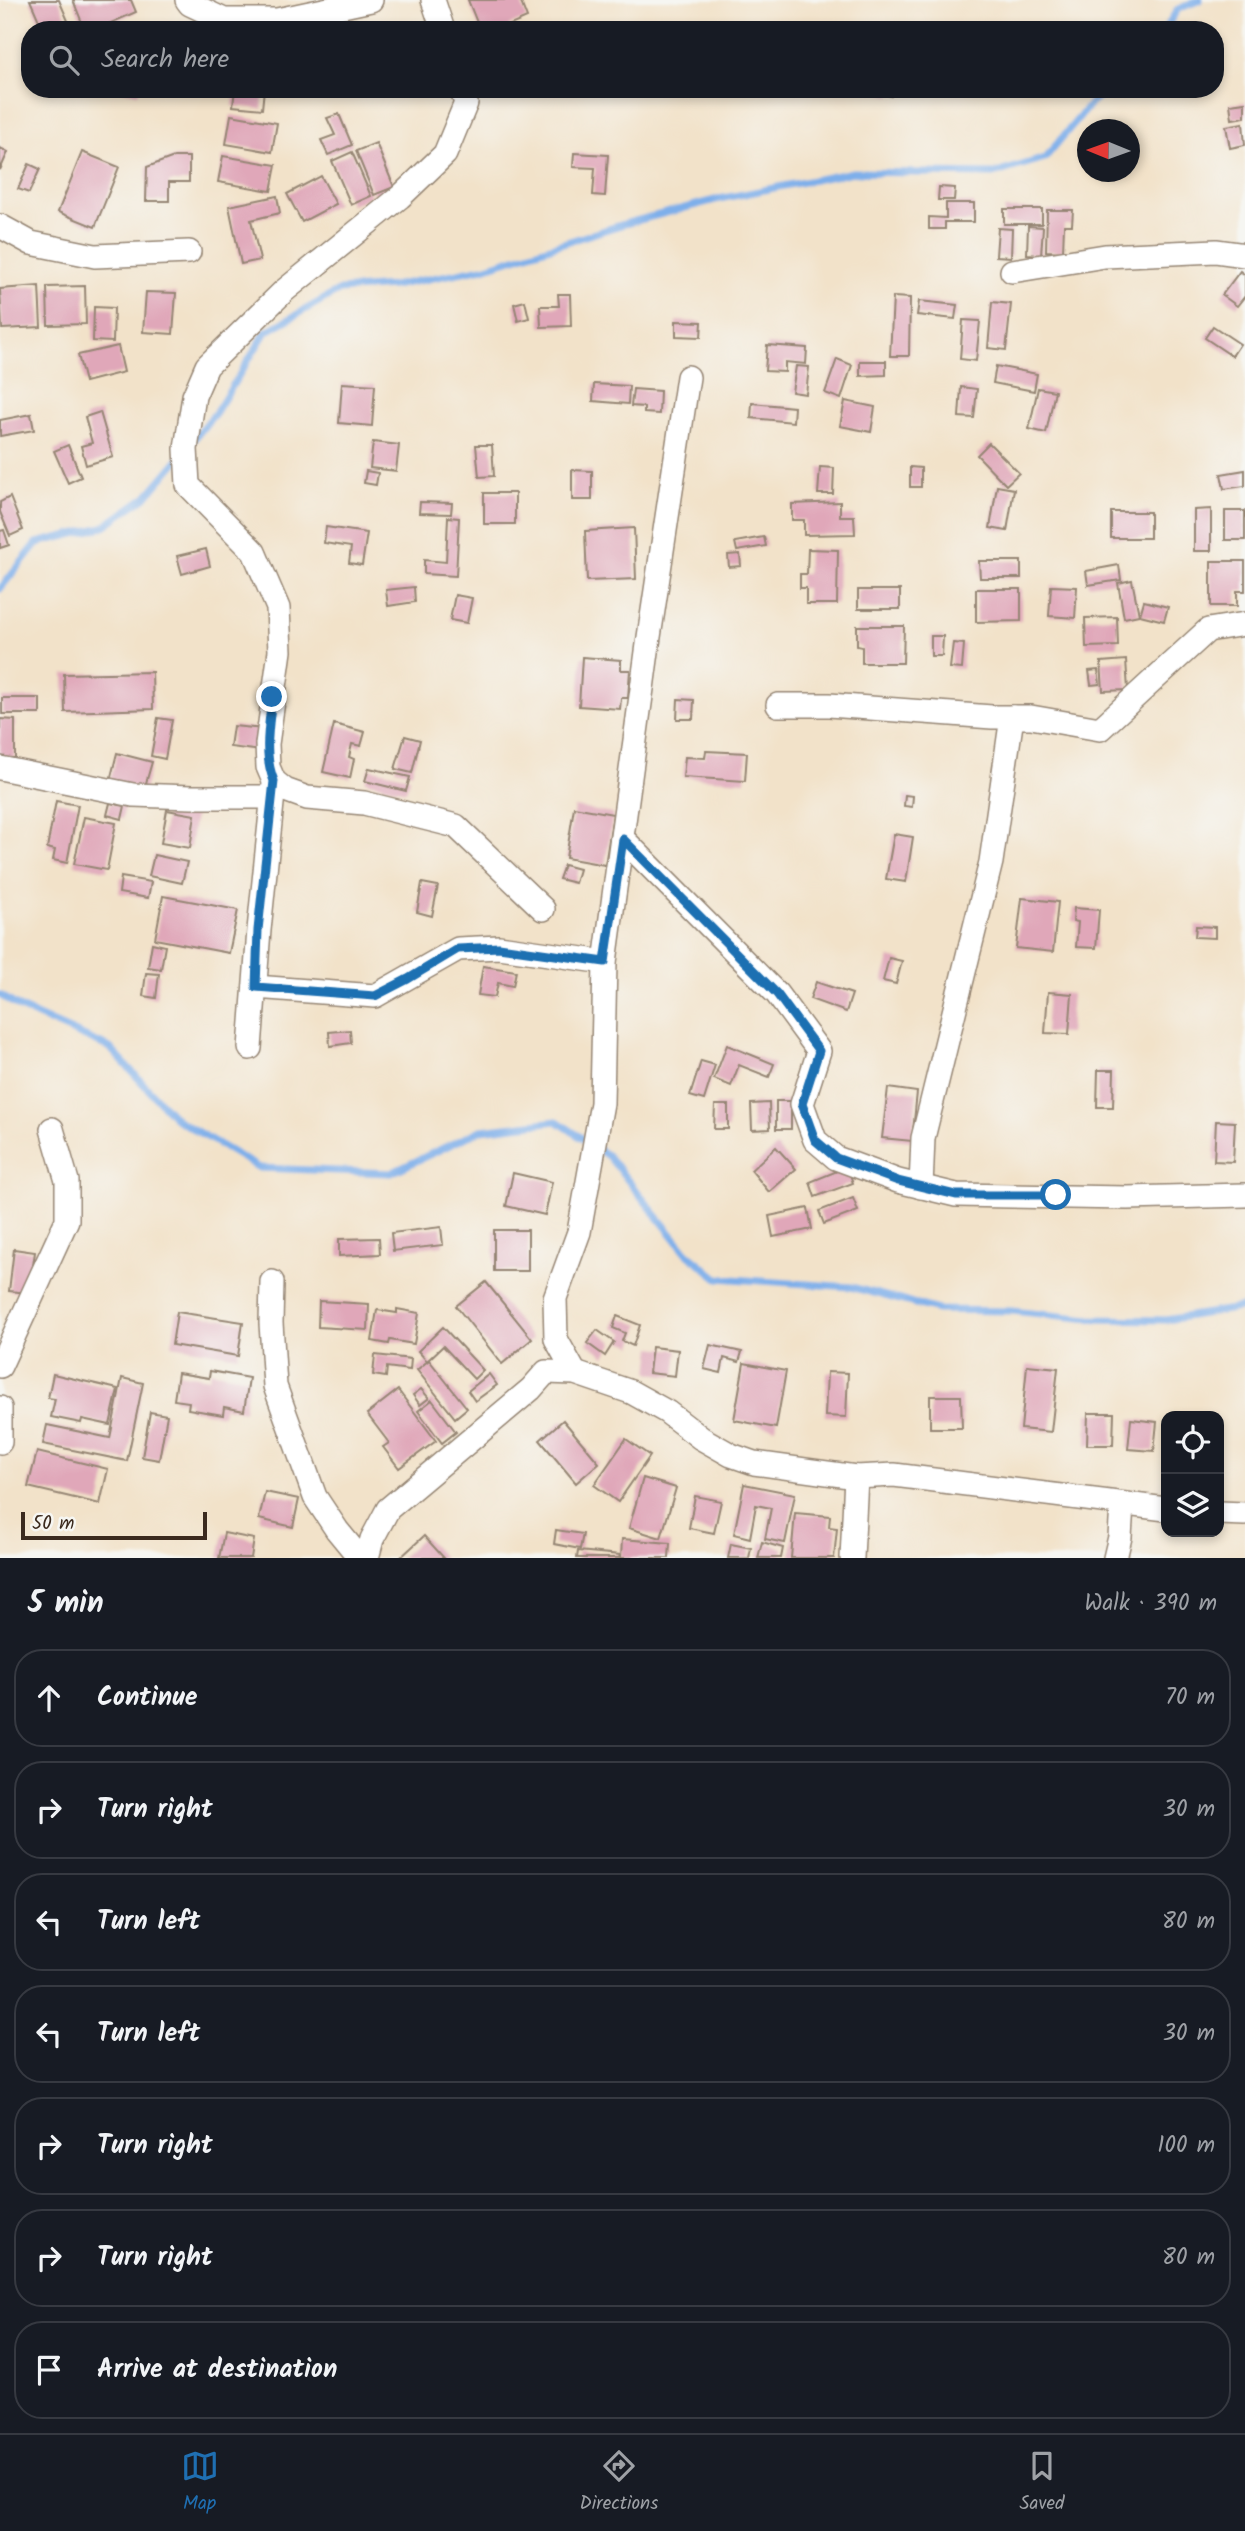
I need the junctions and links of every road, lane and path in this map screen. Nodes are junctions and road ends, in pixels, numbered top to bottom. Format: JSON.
{"nodes":[{"id":1,"x":187,"y":0,"type":"edge"},
{"id":2,"x":371,"y":0,"type":"edge"},
{"id":3,"x":433,"y":0,"type":"edge"},
{"id":4,"x":440,"y":21,"type":"edge"},
{"id":5,"x":464,"y":98,"type":"edge"},
{"id":6,"x":0,"y":226,"type":"edge"},
{"id":7,"x":189,"y":252,"type":"dead end"},
{"id":8,"x":1245,"y":255,"type":"edge"},
{"id":9,"x":1012,"y":271,"type":"dead end"},
{"id":10,"x":688,"y":377,"type":"dead end"},
{"id":11,"x":1245,"y":624,"type":"edge"},
{"id":12,"x":778,"y":705,"type":"dead end"},
{"id":13,"x":1012,"y":717,"type":"junction"},
{"id":14,"x":0,"y":768,"type":"edge"},
{"id":15,"x":273,"y":789,"type":"junction"},
{"id":16,"x":623,"y":839,"type":"junction"},
{"id":17,"x":543,"y":908,"type":"dead end"},
{"id":18,"x":605,"y":962,"type":"junction"},
{"id":19,"x":256,"y":987,"type":"junction"},
{"id":20,"x":250,"y":1048,"type":"dead end"},
{"id":21,"x":52,"y":1129,"type":"dead end"},
{"id":22,"x":921,"y":1187,"type":"junction"},
{"id":23,"x":1245,"y":1195,"type":"edge"},
{"id":24,"x":272,"y":1282,"type":"dead end"},
{"id":25,"x":0,"y":1366,"type":"edge"},
{"id":26,"x":575,"y":1373,"type":"junction"},
{"id":27,"x":0,"y":1408,"type":"edge"},
{"id":28,"x":0,"y":1442,"type":"edge"},
{"id":29,"x":856,"y":1477,"type":"junction"},
{"id":30,"x":1122,"y":1505,"type":"junction"},
{"id":31,"x":1161,"y":1509,"type":"edge"},
{"id":32,"x":1224,"y":1513,"type":"edge"},
{"id":33,"x":1245,"y":1514,"type":"edge"},
{"id":34,"x":360,"y":1558,"type":"edge"},
{"id":35,"x":367,"y":1558,"type":"edge"},
{"id":36,"x":852,"y":1558,"type":"edge"},
{"id":37,"x":1115,"y":1558,"type":"edge"}],
"edges":[{"from":1,"to":2,"type":"street"},
{"from":3,"to":4,"type":"street"},
{"from":5,"to":15,"type":"street"},
{"from":6,"to":7,"type":"street"},
{"from":8,"to":9,"type":"street"},
{"from":10,"to":16,"type":"street"},
{"from":11,"to":13,"type":"street"},
{"from":12,"to":13,"type":"street"},
{"from":13,"to":22,"type":"street"},
{"from":14,"to":15,"type":"street"},
{"from":15,"to":17,"type":"street"},
{"from":15,"to":19,"type":"street"},
{"from":16,"to":18,"type":"street"},
{"from":16,"to":22,"type":"street"},
{"from":18,"to":19,"type":"street"},
{"from":18,"to":26,"type":"street"},
{"from":19,"to":20,"type":"street"},
{"from":21,"to":25,"type":"street"},
{"from":22,"to":23,"type":"street"},
{"from":24,"to":34,"type":"street"},
{"from":26,"to":29,"type":"street"},
{"from":26,"to":35,"type":"street"},
{"from":27,"to":28,"type":"street"},
{"from":29,"to":30,"type":"street"},
{"from":29,"to":36,"type":"street"},
{"from":30,"to":31,"type":"street"},
{"from":30,"to":37,"type":"street"},
{"from":32,"to":33,"type":"street"}]}
